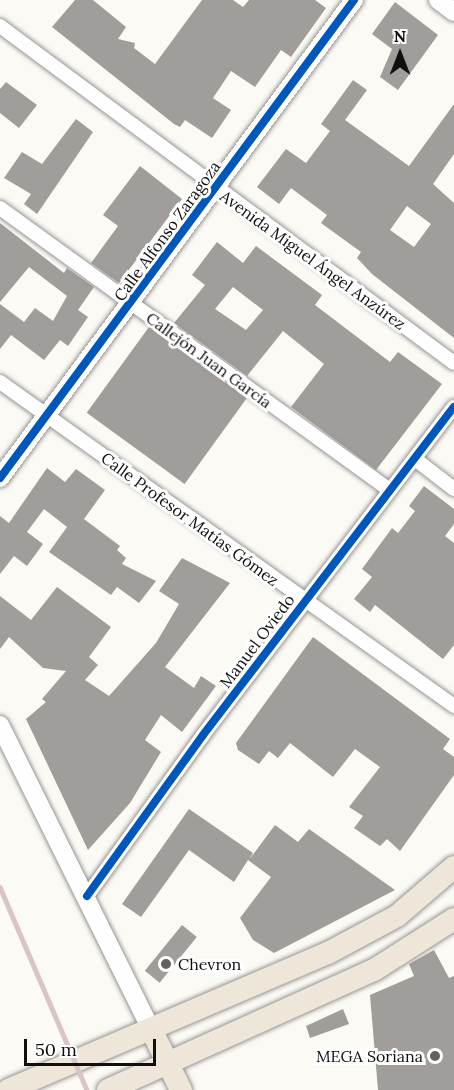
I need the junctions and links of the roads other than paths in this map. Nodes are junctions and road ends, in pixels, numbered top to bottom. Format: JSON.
{"nodes":[{"id":1,"x":354,"y":0,"type":"edge"},
{"id":2,"x":438,"y":0,"type":"edge"},
{"id":3,"x":454,"y":12,"type":"edge"},
{"id":4,"x":0,"y":26,"type":"edge"},
{"id":5,"x":216,"y":188,"type":"junction"},
{"id":6,"x":0,"y":208,"type":"edge"},
{"id":7,"x":131,"y":304,"type":"junction"},
{"id":8,"x":454,"y":363,"type":"edge"},
{"id":9,"x":0,"y":382,"type":"edge"},
{"id":10,"x":454,"y":407,"type":"edge"},
{"id":11,"x":44,"y":414,"type":"junction"},
{"id":12,"x":415,"y":459,"type":"junction"},
{"id":13,"x":0,"y":478,"type":"edge"},
{"id":14,"x":454,"y":489,"type":"edge"},
{"id":15,"x":389,"y":490,"type":"junction"},
{"id":16,"x":303,"y":601,"type":"junction"},
{"id":17,"x":454,"y":706,"type":"edge"},
{"id":18,"x":0,"y":725,"type":"edge"},
{"id":19,"x":454,"y":867,"type":"edge"},
{"id":20,"x":87,"y":896,"type":"junction"},
{"id":21,"x":454,"y":919,"type":"edge"},
{"id":22,"x":151,"y":1029,"type":"junction"},
{"id":23,"x":168,"y":1064,"type":"junction"},
{"id":24,"x":8,"y":1090,"type":"edge"},
{"id":25,"x":108,"y":1090,"type":"edge"},
{"id":26,"x":182,"y":1090,"type":"edge"}],
"edges":[{"from":1,"to":5,"type":"street","name":"Calle Alfonso Zaragoza"},
{"from":2,"to":3,"type":"street"},
{"from":4,"to":5,"type":"street","name":"Avenida Miguel Ángel Anzúrez"},
{"from":5,"to":7,"type":"street","name":"Calle Alfonso Zaragoza"},
{"from":5,"to":8,"type":"street","name":"Avenida Miguel Ángel Anzúrez"},
{"from":6,"to":7,"type":"street","name":"Callejón Juan García"},
{"from":7,"to":11,"type":"street","name":"Calle Alfonso Zaragoza"},
{"from":7,"to":15,"type":"street","name":"Callejón Juan García"},
{"from":9,"to":11,"type":"street","name":"Calle Profesor Matías Gómez"},
{"from":10,"to":12,"type":"street","name":"Manuel Oviedo"},
{"from":11,"to":13,"type":"street","name":"Calle Alfonso Zaragoza"},
{"from":11,"to":16,"type":"street","name":"Calle Profesor Matías Gómez"},
{"from":12,"to":14,"type":"street"},
{"from":12,"to":15,"type":"street","name":"Manuel Oviedo"},
{"from":15,"to":16,"type":"street","name":"Manuel Oviedo"},
{"from":16,"to":17,"type":"street","name":"Calle Profesor Matías Gómez"},
{"from":16,"to":20,"type":"street","name":"Manuel Oviedo"},
{"from":18,"to":20,"type":"street"},
{"from":19,"to":22,"type":"main road"},
{"from":20,"to":22,"type":"street"},
{"from":21,"to":23,"type":"main road"},
{"from":22,"to":23,"type":"main road"},
{"from":22,"to":24,"type":"main road"},
{"from":23,"to":25,"type":"main road"},
{"from":23,"to":26,"type":"main road"}]}
